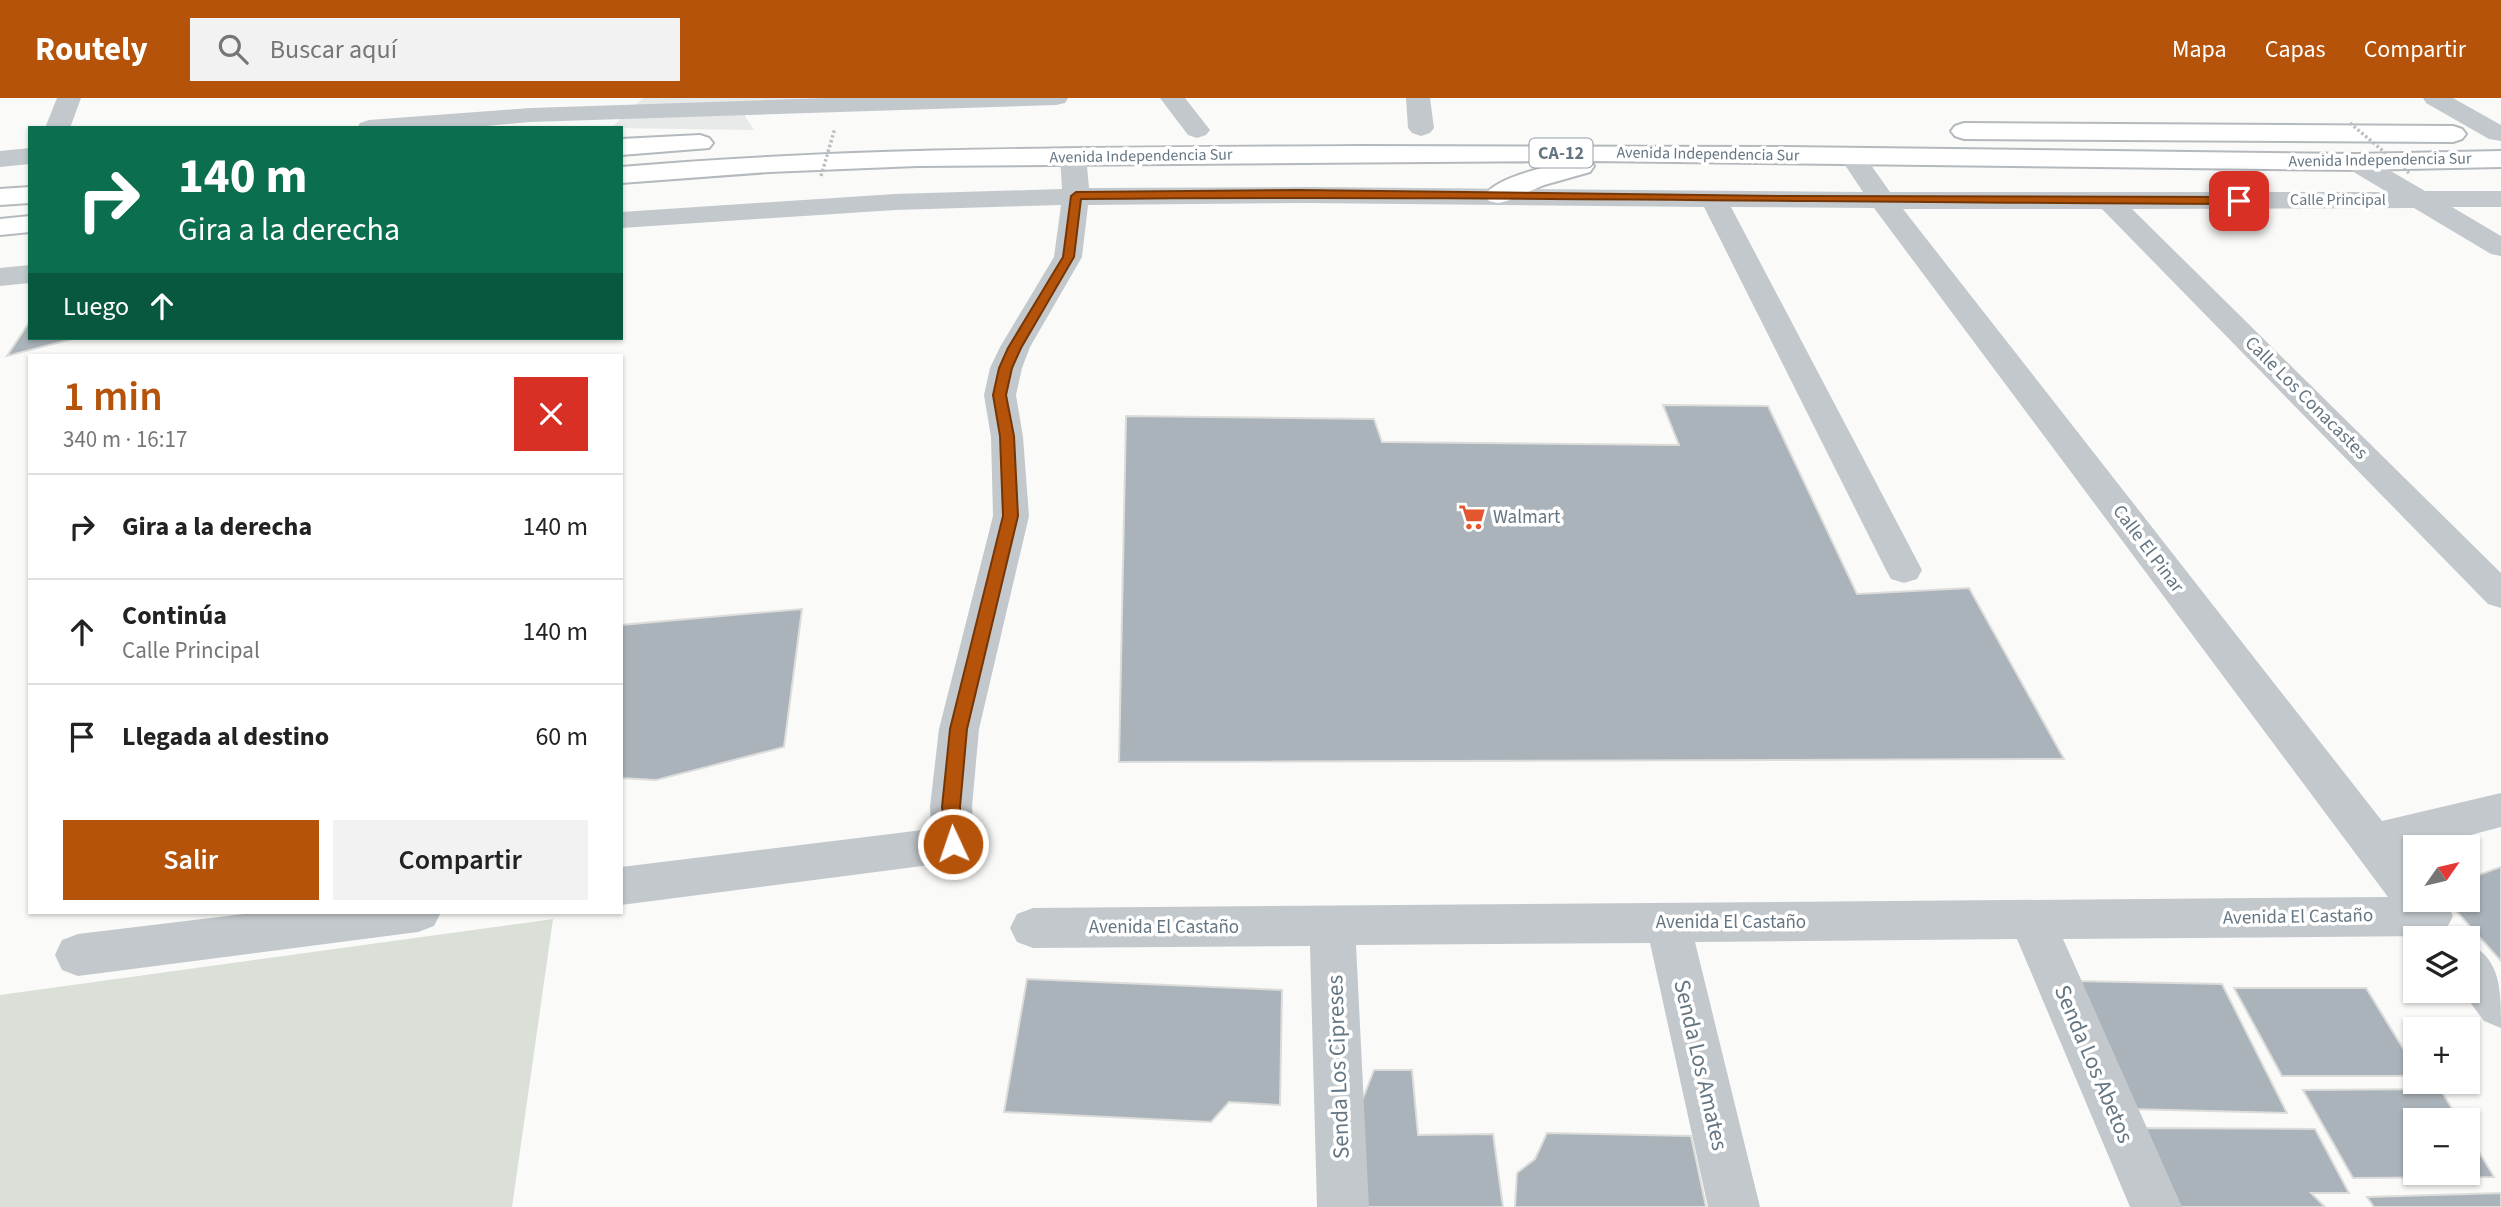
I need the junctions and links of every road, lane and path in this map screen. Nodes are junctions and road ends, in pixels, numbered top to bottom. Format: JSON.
{"nodes":[{"id":1,"x":69,"y":98,"type":"edge"},
{"id":2,"x":1007,"y":98,"type":"edge"},
{"id":3,"x":1056,"y":98,"type":"edge"},
{"id":4,"x":1172,"y":98,"type":"edge"},
{"id":5,"x":1418,"y":98,"type":"edge"},
{"id":6,"x":2435,"y":98,"type":"edge"},
{"id":7,"x":699,"y":103,"type":"edge"},
{"id":8,"x":2350,"y":123,"type":"dead end"},
{"id":9,"x":58,"y":126,"type":"edge"},
{"id":10,"x":394,"y":126,"type":"edge"},
{"id":11,"x":835,"y":128,"type":"dead end"},
{"id":12,"x":1396,"y":128,"type":"dead end"},
{"id":13,"x":1421,"y":128,"type":"junction"},
{"id":14,"x":1449,"y":128,"type":"dead end"},
{"id":15,"x":1225,"y":129,"type":"dead end"},
{"id":16,"x":1170,"y":130,"type":"dead end"},
{"id":17,"x":1197,"y":130,"type":"junction"},
{"id":18,"x":1938,"y":131,"type":"dead end"},
{"id":19,"x":1103,"y":132,"type":"dead end"},
{"id":20,"x":2500,"y":143,"type":"edge"},
{"id":21,"x":662,"y":145,"type":"junction"},
{"id":22,"x":623,"y":147,"type":"edge"},
{"id":23,"x":1641,"y":153,"type":"junction"},
{"id":24,"x":28,"y":156,"type":"edge"},
{"id":25,"x":1073,"y":156,"type":"junction"},
{"id":26,"x":1853,"y":156,"type":"junction"},
{"id":27,"x":0,"y":159,"type":"edge"},
{"id":28,"x":2356,"y":162,"type":"junction"},
{"id":29,"x":2409,"y":173,"type":"dead end"},
{"id":30,"x":623,"y":175,"type":"edge"},
{"id":31,"x":821,"y":176,"type":"dead end"},
{"id":32,"x":1498,"y":195,"type":"junction"},
{"id":33,"x":1076,"y":196,"type":"junction"},
{"id":34,"x":1713,"y":199,"type":"junction"},
{"id":35,"x":2501,"y":199,"type":"edge"},
{"id":36,"x":1882,"y":200,"type":"junction"},
{"id":37,"x":2418,"y":200,"type":"junction"},
{"id":38,"x":2110,"y":201,"type":"junction"},
{"id":39,"x":623,"y":219,"type":"edge"},
{"id":40,"x":28,"y":224,"type":"edge"},
{"id":41,"x":0,"y":227,"type":"edge"},
{"id":42,"x":2501,"y":248,"type":"edge"},
{"id":43,"x":28,"y":274,"type":"edge"},
{"id":44,"x":0,"y":277,"type":"edge"},
{"id":45,"x":1904,"y":570,"type":"dead end"},
{"id":46,"x":2501,"y":595,"type":"edge"},
{"id":47,"x":2501,"y":810,"type":"edge"},
{"id":48,"x":2371,"y":842,"type":"junction"},
{"id":49,"x":623,"y":886,"type":"edge"},
{"id":50,"x":2427,"y":913,"type":"edge"},
{"id":51,"x":402,"y":914,"type":"edge"},
{"id":52,"x":2032,"y":920,"type":"junction"},
{"id":53,"x":1668,"y":923,"type":"junction"},
{"id":54,"x":1332,"y":926,"type":"junction"},
{"id":55,"x":1033,"y":928,"type":"dead end"},
{"id":56,"x":78,"y":955,"type":"dead end"},
{"id":57,"x":2480,"y":979,"type":"edge"},
{"id":58,"x":2501,"y":1006,"type":"edge"},
{"id":59,"x":1343,"y":1207,"type":"edge"},
{"id":60,"x":1734,"y":1207,"type":"edge"},
{"id":61,"x":2155,"y":1207,"type":"edge"}],
"edges":[{"from":1,"to":9,"type":"street"},
{"from":2,"to":3,"type":"street"},
{"from":2,"to":7,"type":"street"},
{"from":4,"to":17,"type":"street"},
{"from":5,"to":13,"type":"street"},
{"from":6,"to":20,"type":"street"},
{"from":7,"to":10,"type":"street"},
{"from":7,"to":21,"type":"street"},
{"from":8,"to":29,"type":"path","bridge":true},
{"from":11,"to":31,"type":"path","bridge":true},
{"from":12,"to":13,"type":"highway"},
{"from":13,"to":14,"type":"highway"},
{"from":15,"to":17,"type":"highway","name":"Avenida Independencia Sur"},
{"from":16,"to":17,"type":"highway","name":"Avenida Independencia Sur"},
{"from":18,"to":20,"type":"highway","name":"Avenida Independencia Sur"},
{"from":19,"to":21,"type":"highway","name":"Avenida Independencia Sur"},
{"from":20,"to":28,"type":"highway","name":"Avenida Independencia Sur","number":"CA-12"},
{"from":21,"to":22,"type":"highway","name":"Avenida Independencia Sur"},
{"from":23,"to":25,"type":"highway","name":"Avenida Independencia Sur","number":"CA-12"},
{"from":23,"to":26,"type":"highway","name":"Avenida Independencia Sur","number":"CA-12"},
{"from":23,"to":32,"type":"highway"},
{"from":24,"to":27,"type":"street"},
{"from":25,"to":30,"type":"highway","name":"Avenida Independencia Sur","number":"CA-12"},
{"from":25,"to":33,"type":"street"},
{"from":26,"to":28,"type":"highway","name":"Avenida Independencia Sur","number":"CA-12"},
{"from":26,"to":36,"type":"street","name":"Calle El Pinar"},
{"from":28,"to":37,"type":"street"},
{"from":32,"to":33,"type":"street","name":"Calle Principal"},
{"from":32,"to":34,"type":"street","name":"Calle Principal"},
{"from":33,"to":39,"type":"street","name":"Calle Principal"},
{"from":33,"to":49,"type":"street"},
{"from":34,"to":36,"type":"street","name":"Calle Principal"},
{"from":34,"to":45,"type":"street"},
{"from":35,"to":37,"type":"street","name":"Calle Principal"},
{"from":36,"to":38,"type":"street","name":"Calle Principal"},
{"from":36,"to":48,"type":"street","name":"Calle El Pinar"},
{"from":37,"to":38,"type":"street","name":"Calle Principal"},
{"from":37,"to":42,"type":"street"},
{"from":38,"to":46,"type":"street","name":"Calle Los Conacastes"},
{"from":40,"to":41,"type":"highway"},
{"from":43,"to":44,"type":"street"},
{"from":47,"to":48,"type":"street"},
{"from":48,"to":50,"type":"street","name":"Calle El Pinar"},
{"from":50,"to":52,"type":"street","name":"Avenida El Castaño"},
{"from":51,"to":56,"type":"street"},
{"from":52,"to":53,"type":"street","name":"Avenida El Castaño"},
{"from":52,"to":61,"type":"street","name":"Senda Los Abetos"},
{"from":53,"to":54,"type":"street","name":"Avenida El Castaño"},
{"from":53,"to":60,"type":"street","name":"Senda Los Amates"},
{"from":54,"to":55,"type":"street","name":"Avenida El Castaño"},
{"from":54,"to":59,"type":"street","name":"Senda Los Cipreses"},
{"from":57,"to":58,"type":"street"}]}
